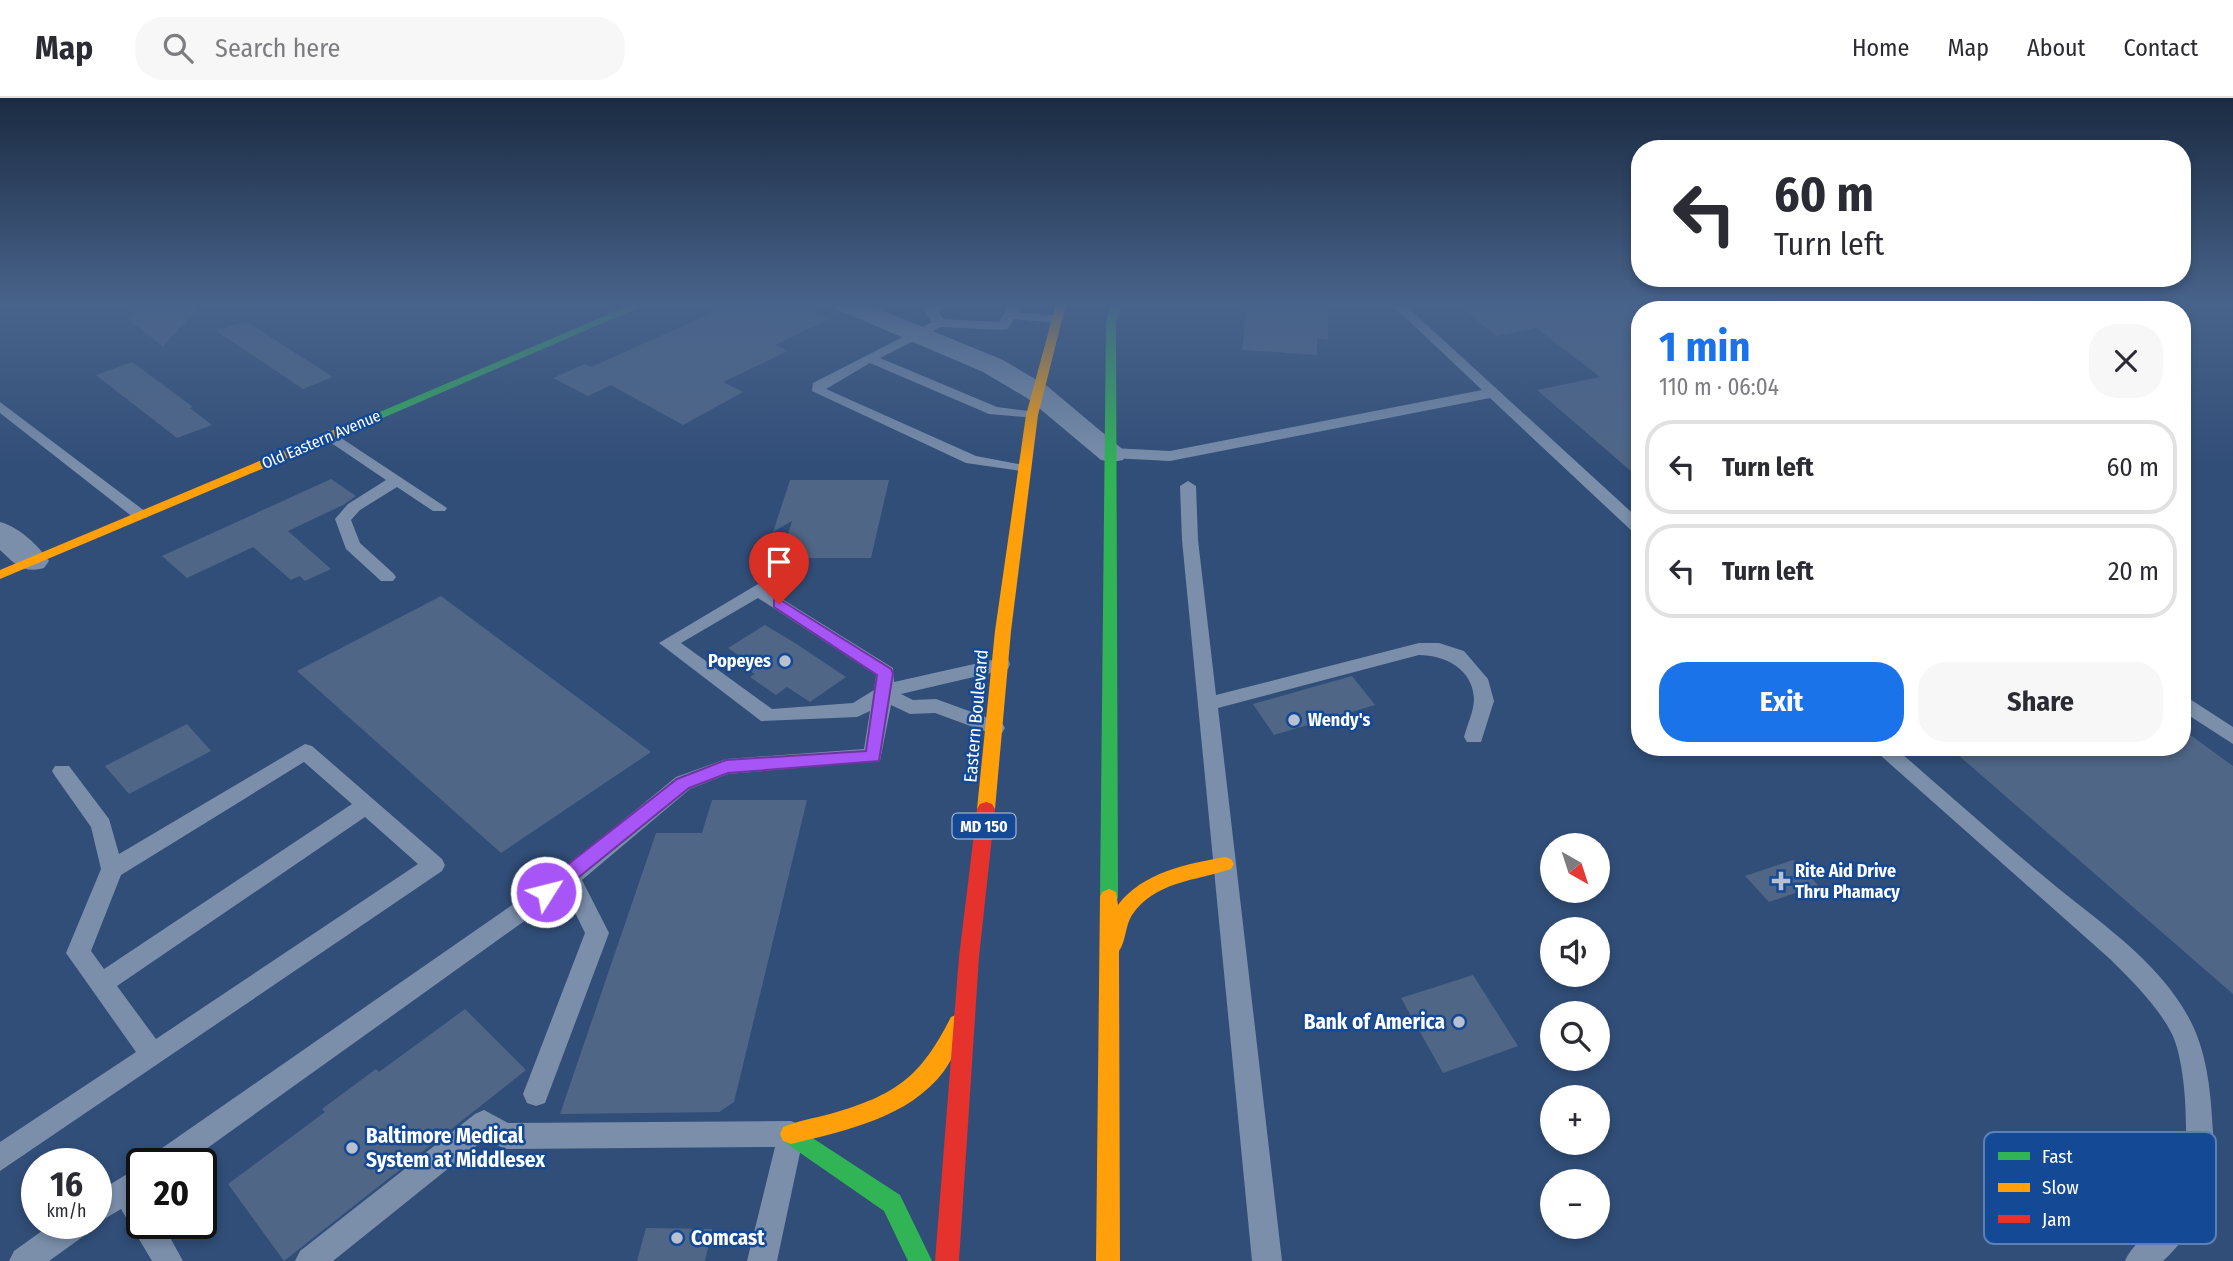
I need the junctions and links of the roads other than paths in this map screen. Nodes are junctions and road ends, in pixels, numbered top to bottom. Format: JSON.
{"nodes":[{"id":1,"x":512,"y":358,"type":"edge"},
{"id":2,"x":869,"y":358,"type":"joint"},
{"id":3,"x":980,"y":358,"type":"edge"},
{"id":4,"x":1046,"y":358,"type":"edge"},
{"id":5,"x":1111,"y":358,"type":"edge"},
{"id":6,"x":1454,"y":358,"type":"edge"},
{"id":7,"x":1491,"y":393,"type":"junction"},
{"id":8,"x":1035,"y":404,"type":"junction"},
{"id":9,"x":0,"y":405,"type":"edge"},
{"id":10,"x":329,"y":435,"type":"junction"},
{"id":11,"x":1112,"y":453,"type":"junction"},
{"id":12,"x":1023,"y":469,"type":"junction"},
{"id":13,"x":397,"y":480,"type":"junction"},
{"id":14,"x":1188,"y":486,"type":"dead end"},
{"id":15,"x":439,"y":508,"type":"dead end"},
{"id":16,"x":140,"y":515,"type":"junction"},
{"id":17,"x":1631,"y":521,"type":"edge"},
{"id":18,"x":0,"y":533,"type":"edge"},
{"id":19,"x":32,"y":561,"type":"junction"},
{"id":20,"x":0,"y":575,"type":"edge"},
{"id":21,"x":387,"y":577,"type":"dead end"},
{"id":22,"x":1000,"y":664,"type":"junction"},
{"id":23,"x":883,"y":693,"type":"junction"},
{"id":24,"x":1208,"y":704,"type":"junction"},
{"id":25,"x":2191,"y":707,"type":"edge"},
{"id":26,"x":996,"y":728,"type":"junction"},
{"id":27,"x":1474,"y":737,"type":"dead end"},
{"id":28,"x":2233,"y":737,"type":"edge"},
{"id":29,"x":1891,"y":756,"type":"edge"},
{"id":30,"x":62,"y":771,"type":"dead end"},
{"id":31,"x":367,"y":805,"type":"junction"},
{"id":32,"x":1225,"y":864,"type":"junction"},
{"id":33,"x":112,"y":869,"type":"junction"},
{"id":34,"x":569,"y":877,"type":"junction"},
{"id":35,"x":1109,"y":957,"type":"junction"},
{"id":36,"x":101,"y":984,"type":"junction"},
{"id":37,"x":965,"y":1011,"type":"junction"},
{"id":38,"x":153,"y":1055,"type":"junction"},
{"id":39,"x":536,"y":1094,"type":"dead end"},
{"id":40,"x":2199,"y":1132,"type":"edge"},
{"id":41,"x":791,"y":1134,"type":"junction"},
{"id":42,"x":185,"y":1148,"type":"edge"},
{"id":43,"x":0,"y":1158,"type":"edge"},
{"id":44,"x":55,"y":1239,"type":"edge"},
{"id":45,"x":155,"y":1239,"type":"edge"},
{"id":46,"x":2159,"y":1244,"type":"edge"},
{"id":47,"x":24,"y":1261,"type":"edge"},
{"id":48,"x":168,"y":1261,"type":"edge"},
{"id":49,"x":310,"y":1261,"type":"edge"},
{"id":50,"x":762,"y":1261,"type":"edge"},
{"id":51,"x":920,"y":1261,"type":"edge"},
{"id":52,"x":947,"y":1261,"type":"edge"},
{"id":53,"x":1108,"y":1261,"type":"edge"},
{"id":54,"x":1267,"y":1261,"type":"edge"},
{"id":55,"x":2140,"y":1261,"type":"edge"}],
"edges":[{"from":1,"to":10,"type":"main road","name":"Old Eastern Avenue"},
{"from":2,"to":8,"type":"lane"},
{"from":2,"to":12,"type":"lane"},
{"from":3,"to":8,"type":"street"},
{"from":4,"to":8,"type":"main road","name":"Eastern Boulevard","number":"MD 150"},
{"from":5,"to":11,"type":"main road"},
{"from":6,"to":7,"type":"lane"},
{"from":7,"to":11,"type":"lane"},
{"from":7,"to":17,"type":"lane"},
{"from":8,"to":11,"type":"street"},
{"from":8,"to":12,"type":"main road","name":"Eastern Boulevard","number":"MD 150"},
{"from":9,"to":16,"type":"lane"},
{"from":10,"to":13,"type":"lane"},
{"from":10,"to":16,"type":"main road","name":"Old Eastern Avenue"},
{"from":11,"to":35,"type":"main road"},
{"from":12,"to":22,"type":"main road","name":"Eastern Boulevard","number":"MD 150"},
{"from":13,"to":15,"type":"lane"},
{"from":13,"to":21,"type":"lane"},
{"from":14,"to":24,"type":"lane"},
{"from":16,"to":19,"type":"main road","name":"Old Eastern Avenue"},
{"from":18,"to":19,"type":"street"},
{"from":19,"to":20,"type":"main road","name":"Old Eastern Avenue"},
{"from":22,"to":23,"type":"lane"},
{"from":22,"to":26,"type":"main road","name":"Eastern Boulevard","number":"MD 150"},
{"from":23,"to":23,"type":"lane"},
{"from":23,"to":26,"type":"lane"},
{"from":23,"to":34,"type":"lane"},
{"from":24,"to":27,"type":"lane"},
{"from":24,"to":32,"type":"lane"},
{"from":25,"to":28,"type":"lane"},
{"from":26,"to":37,"type":"main road","name":"Eastern Boulevard","number":"MD 150"},
{"from":29,"to":40,"type":"lane"},
{"from":30,"to":33,"type":"lane"},
{"from":31,"to":33,"type":"lane"},
{"from":31,"to":36,"type":"lane"},
{"from":31,"to":38,"type":"lane"},
{"from":32,"to":35,"type":"main road"},
{"from":32,"to":54,"type":"lane"},
{"from":33,"to":36,"type":"lane"},
{"from":34,"to":39,"type":"lane"},
{"from":34,"to":42,"type":"lane"},
{"from":35,"to":53,"type":"main road"},
{"from":36,"to":38,"type":"lane"},
{"from":37,"to":41,"type":"main road"},
{"from":37,"to":52,"type":"main road","name":"Eastern Boulevard","number":"MD 150"},
{"from":38,"to":43,"type":"lane"},
{"from":41,"to":49,"type":"lane"},
{"from":41,"to":50,"type":"lane"},
{"from":41,"to":51,"type":"main road"},
{"from":44,"to":47,"type":"lane"},
{"from":45,"to":48,"type":"lane"},
{"from":46,"to":55,"type":"lane"}]}
